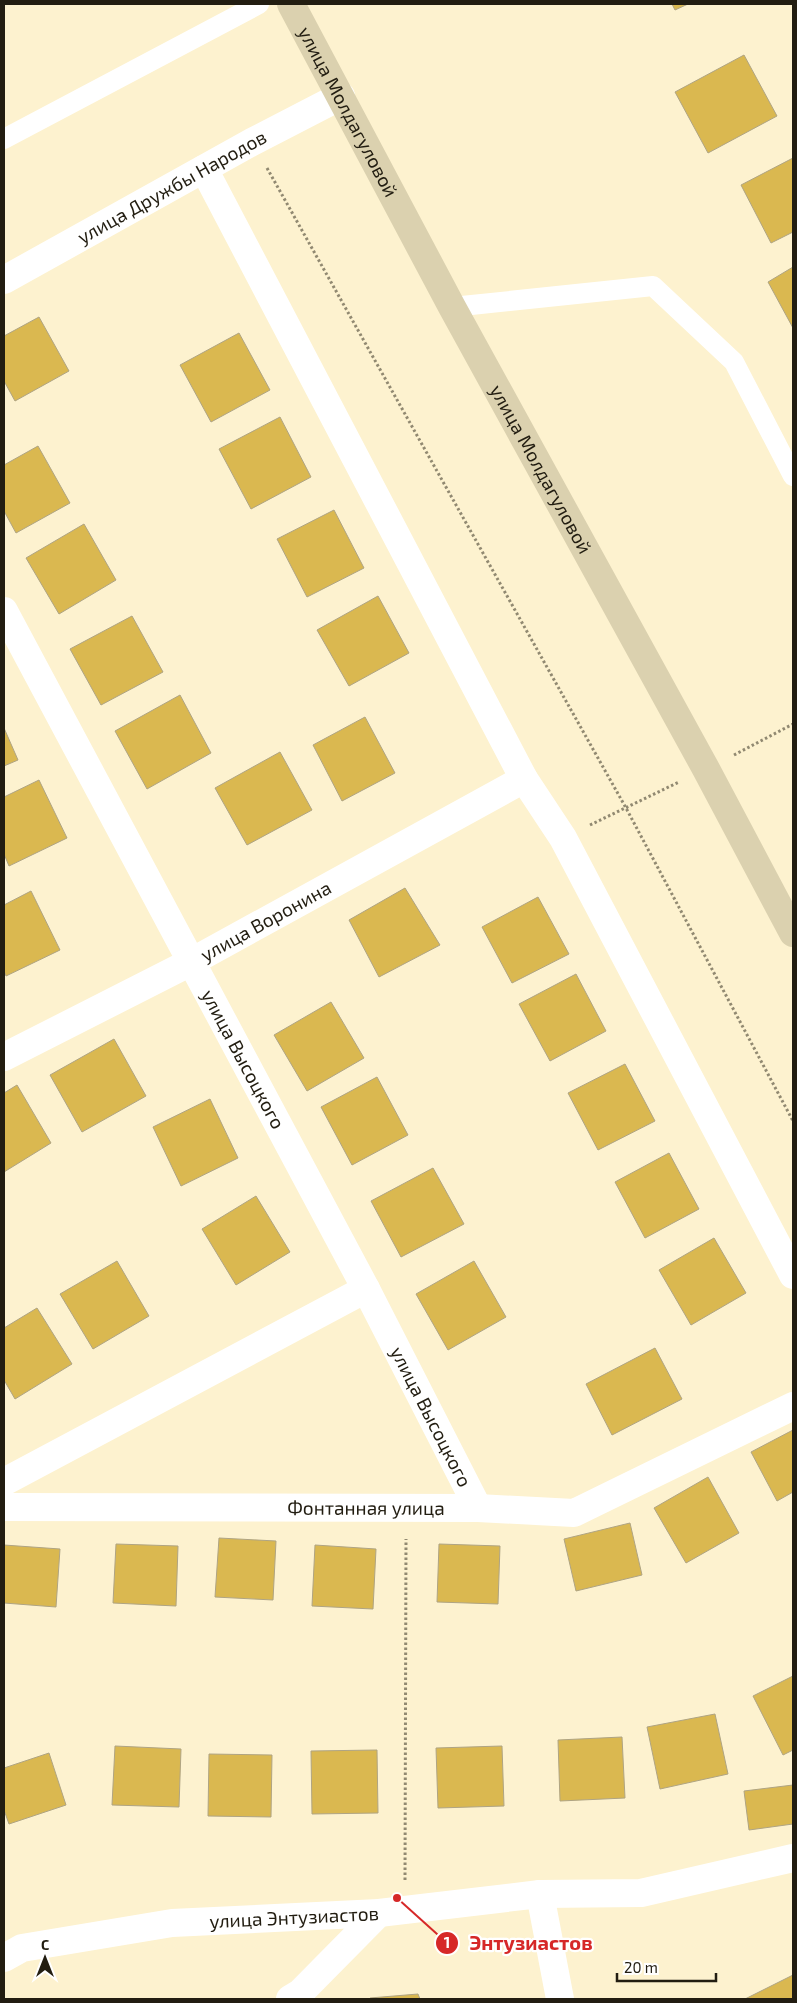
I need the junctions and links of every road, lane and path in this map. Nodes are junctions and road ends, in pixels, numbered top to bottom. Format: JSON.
{"nodes":[{"id":1,"x":259,"y":4,"type":"edge"},
{"id":2,"x":291,"y":4,"type":"edge"},
{"id":3,"x":342,"y":96,"type":"junction"},
{"id":4,"x":4,"y":139,"type":"edge"},
{"id":5,"x":252,"y":142,"type":"junction"},
{"id":6,"x":204,"y":169,"type":"junction"},
{"id":7,"x":4,"y":280,"type":"edge"},
{"id":8,"x":452,"y":307,"type":"junction"},
{"id":9,"x":793,"y":476,"type":"edge"},
{"id":10,"x":4,"y":611,"type":"edge"},
{"id":11,"x":524,"y":779,"type":"junction"},
{"id":12,"x":793,"y":933,"type":"edge"},
{"id":13,"x":191,"y":962,"type":"junction"},
{"id":14,"x":4,"y":1057,"type":"edge"},
{"id":15,"x":793,"y":1121,"type":"edge"},
{"id":16,"x":793,"y":1275,"type":"edge"},
{"id":17,"x":366,"y":1289,"type":"junction"},
{"id":18,"x":793,"y":1406,"type":"edge"},
{"id":19,"x":4,"y":1482,"type":"edge"},
{"id":20,"x":4,"y":1507,"type":"edge"},
{"id":21,"x":406,"y":1508,"type":"junction"},
{"id":22,"x":478,"y":1508,"type":"junction"},
{"id":23,"x":793,"y":1858,"type":"edge"},
{"id":24,"x":540,"y":1894,"type":"junction"},
{"id":25,"x":392,"y":1910,"type":"junction"},
{"id":26,"x":4,"y":1958,"type":"edge"},
{"id":27,"x":290,"y":1999,"type":"edge"},
{"id":28,"x":560,"y":1999,"type":"edge"}],
"edges":[{"from":1,"to":4,"type":"lane"},
{"from":2,"to":3,"type":"street","name":"улица Молдагуловой"},
{"from":3,"to":5,"type":"street","name":"улица Дружбы Народов"},
{"from":3,"to":8,"type":"street","name":"улица Молдагуловой"},
{"from":5,"to":6,"type":"street","name":"улица Дружбы Народов"},
{"from":5,"to":15,"type":"path"},
{"from":6,"to":7,"type":"street","name":"улица Дружбы Народов"},
{"from":6,"to":11,"type":"street"},
{"from":8,"to":9,"type":"lane"},
{"from":8,"to":12,"type":"street","name":"улица Молдагуловой"},
{"from":10,"to":13,"type":"street","name":"улица Высоцкого"},
{"from":11,"to":13,"type":"street","name":"улица Воронина"},
{"from":11,"to":16,"type":"street"},
{"from":13,"to":14,"type":"street","name":"улица Воронина"},
{"from":13,"to":17,"type":"street","name":"улица Высоцкого"},
{"from":17,"to":19,"type":"street"},
{"from":17,"to":22,"type":"street","name":"улица Высоцкого"},
{"from":18,"to":22,"type":"street","name":"Фонтанная улица"},
{"from":20,"to":21,"type":"street","name":"Фонтанная улица"},
{"from":21,"to":22,"type":"street","name":"Фонтанная улица"},
{"from":21,"to":25,"type":"path"},
{"from":23,"to":24,"type":"street","name":"улица Энтузиастов"},
{"from":24,"to":25,"type":"street","name":"улица Энтузиастов"},
{"from":24,"to":28,"type":"street"},
{"from":25,"to":26,"type":"street","name":"улица Энтузиастов"},
{"from":25,"to":27,"type":"street"}]}
